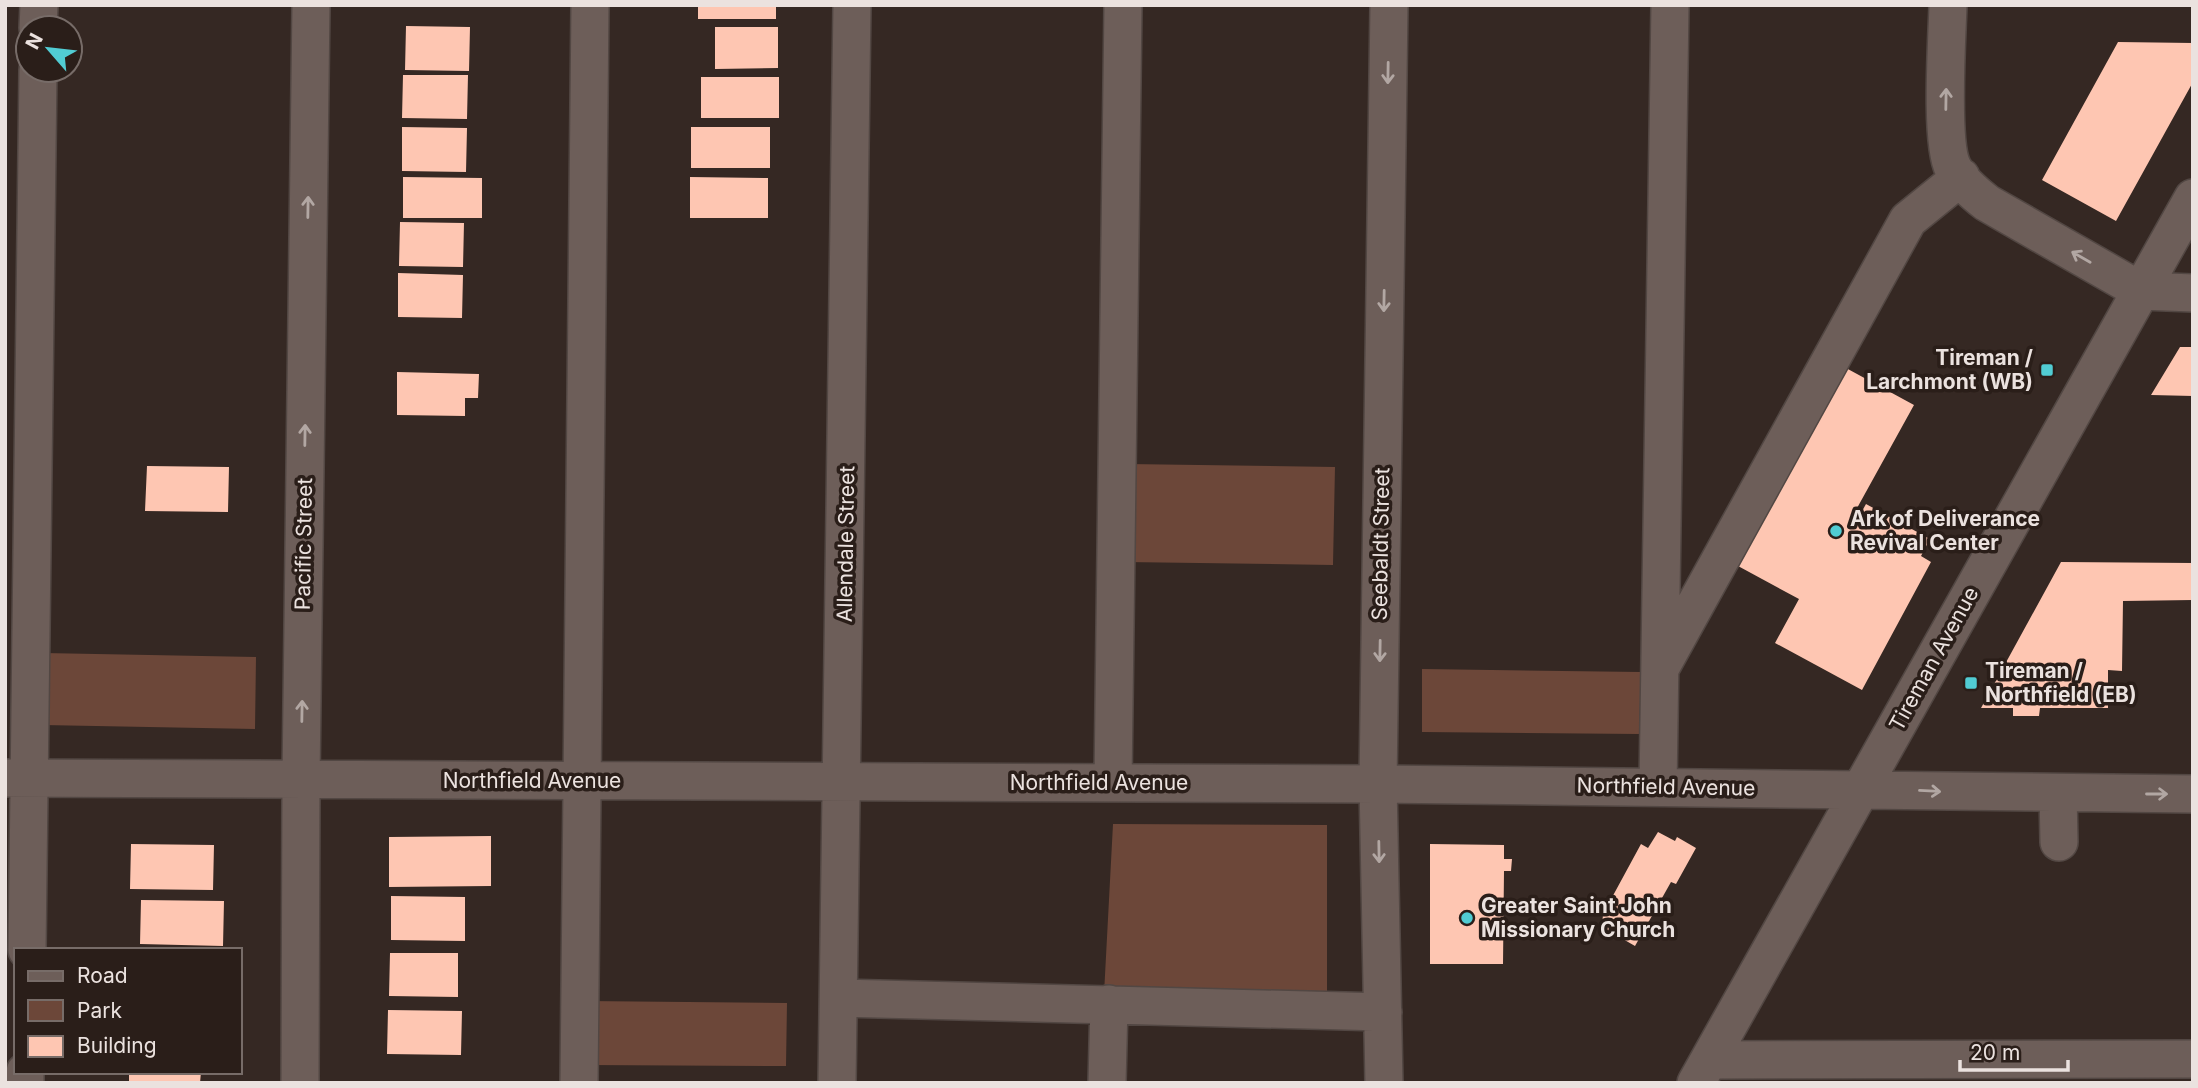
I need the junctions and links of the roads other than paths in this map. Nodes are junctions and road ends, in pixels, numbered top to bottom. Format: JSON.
{"nodes":[{"id":1,"x":311,"y":5,"type":"edge"},
{"id":2,"x":590,"y":5,"type":"edge"},
{"id":3,"x":852,"y":5,"type":"edge"},
{"id":4,"x":1123,"y":5,"type":"edge"},
{"id":5,"x":1389,"y":5,"type":"edge"},
{"id":6,"x":1670,"y":5,"type":"edge"},
{"id":7,"x":1948,"y":5,"type":"edge"},
{"id":8,"x":38,"y":84,"type":"edge"},
{"id":9,"x":1961,"y":177,"type":"junction"},
{"id":10,"x":2193,"y":198,"type":"edge"},
{"id":11,"x":2141,"y":291,"type":"junction"},
{"id":12,"x":2193,"y":293,"type":"edge"},
{"id":13,"x":1660,"y":669,"type":"junction"},
{"id":14,"x":17,"y":778,"type":"edge"},
{"id":15,"x":301,"y":780,"type":"junction"},
{"id":16,"x":583,"y":781,"type":"junction"},
{"id":17,"x":841,"y":782,"type":"junction"},
{"id":18,"x":1113,"y":783,"type":"junction"},
{"id":19,"x":1378,"y":784,"type":"junction"},
{"id":20,"x":1658,"y":787,"type":"junction"},
{"id":21,"x":1861,"y":788,"type":"junction"},
{"id":22,"x":2058,"y":793,"type":"junction"},
{"id":23,"x":2193,"y":794,"type":"edge"},
{"id":24,"x":2059,"y":842,"type":"dead end"},
{"id":25,"x":27,"y":948,"type":"edge"},
{"id":26,"x":839,"y":998,"type":"junction"},
{"id":27,"x":1109,"y":1004,"type":"junction"},
{"id":28,"x":1383,"y":1013,"type":"junction"},
{"id":29,"x":2193,"y":1059,"type":"edge"},
{"id":30,"x":1702,"y":1071,"type":"edge"},
{"id":31,"x":1797,"y":1071,"type":"edge"},
{"id":32,"x":1949,"y":1071,"type":"edge"},
{"id":33,"x":300,"y":1083,"type":"edge"},
{"id":34,"x":579,"y":1083,"type":"edge"},
{"id":35,"x":837,"y":1083,"type":"edge"},
{"id":36,"x":1107,"y":1083,"type":"edge"},
{"id":37,"x":1384,"y":1083,"type":"edge"}],
"edges":[{"from":15,"to":1,"type":"street","name":"Pacific Street","one_way":true},
{"from":2,"to":16,"type":"street"},
{"from":3,"to":17,"type":"street","name":"Allendale Street"},
{"from":4,"to":18,"type":"street"},
{"from":5,"to":19,"type":"street","name":"Seebaldt Street","one_way":true},
{"from":6,"to":13,"type":"street"},
{"from":9,"to":7,"type":"street","one_way":true},
{"from":8,"to":14,"type":"street"},
{"from":11,"to":9,"type":"street","one_way":true},
{"from":9,"to":13,"type":"street"},
{"from":10,"to":11,"type":"street","name":"Tireman Avenue"},
{"from":11,"to":12,"type":"street"},
{"from":11,"to":21,"type":"street","name":"Tireman Avenue"},
{"from":13,"to":20,"type":"street"},
{"from":14,"to":15,"type":"street","name":"Northfield Avenue"},
{"from":14,"to":25,"type":"street"},
{"from":15,"to":16,"type":"street","name":"Northfield Avenue"},
{"from":15,"to":33,"type":"street","name":"Pacific Street"},
{"from":16,"to":17,"type":"street","name":"Northfield Avenue"},
{"from":16,"to":34,"type":"street"},
{"from":17,"to":18,"type":"street","name":"Northfield Avenue"},
{"from":17,"to":26,"type":"street","name":"Allendale Street"},
{"from":18,"to":19,"type":"street","name":"Northfield Avenue"},
{"from":19,"to":20,"type":"street","name":"Northfield Avenue"},
{"from":19,"to":28,"type":"street","name":"Seebaldt Street","one_way":true},
{"from":20,"to":21,"type":"street","name":"Northfield Avenue"},
{"from":21,"to":22,"type":"street","name":"Northfield Avenue","one_way":true},
{"from":21,"to":30,"type":"street","name":"Tireman Avenue"},
{"from":22,"to":23,"type":"street","name":"Northfield Avenue","one_way":true},
{"from":22,"to":24,"type":"street"},
{"from":26,"to":27,"type":"street"},
{"from":26,"to":35,"type":"street","name":"Allendale Street"},
{"from":27,"to":28,"type":"street"},
{"from":27,"to":36,"type":"street"},
{"from":28,"to":37,"type":"street","name":"Seebaldt Street"},
{"from":29,"to":32,"type":"street"},
{"from":30,"to":31,"type":"street"},
{"from":31,"to":32,"type":"street"}]}
